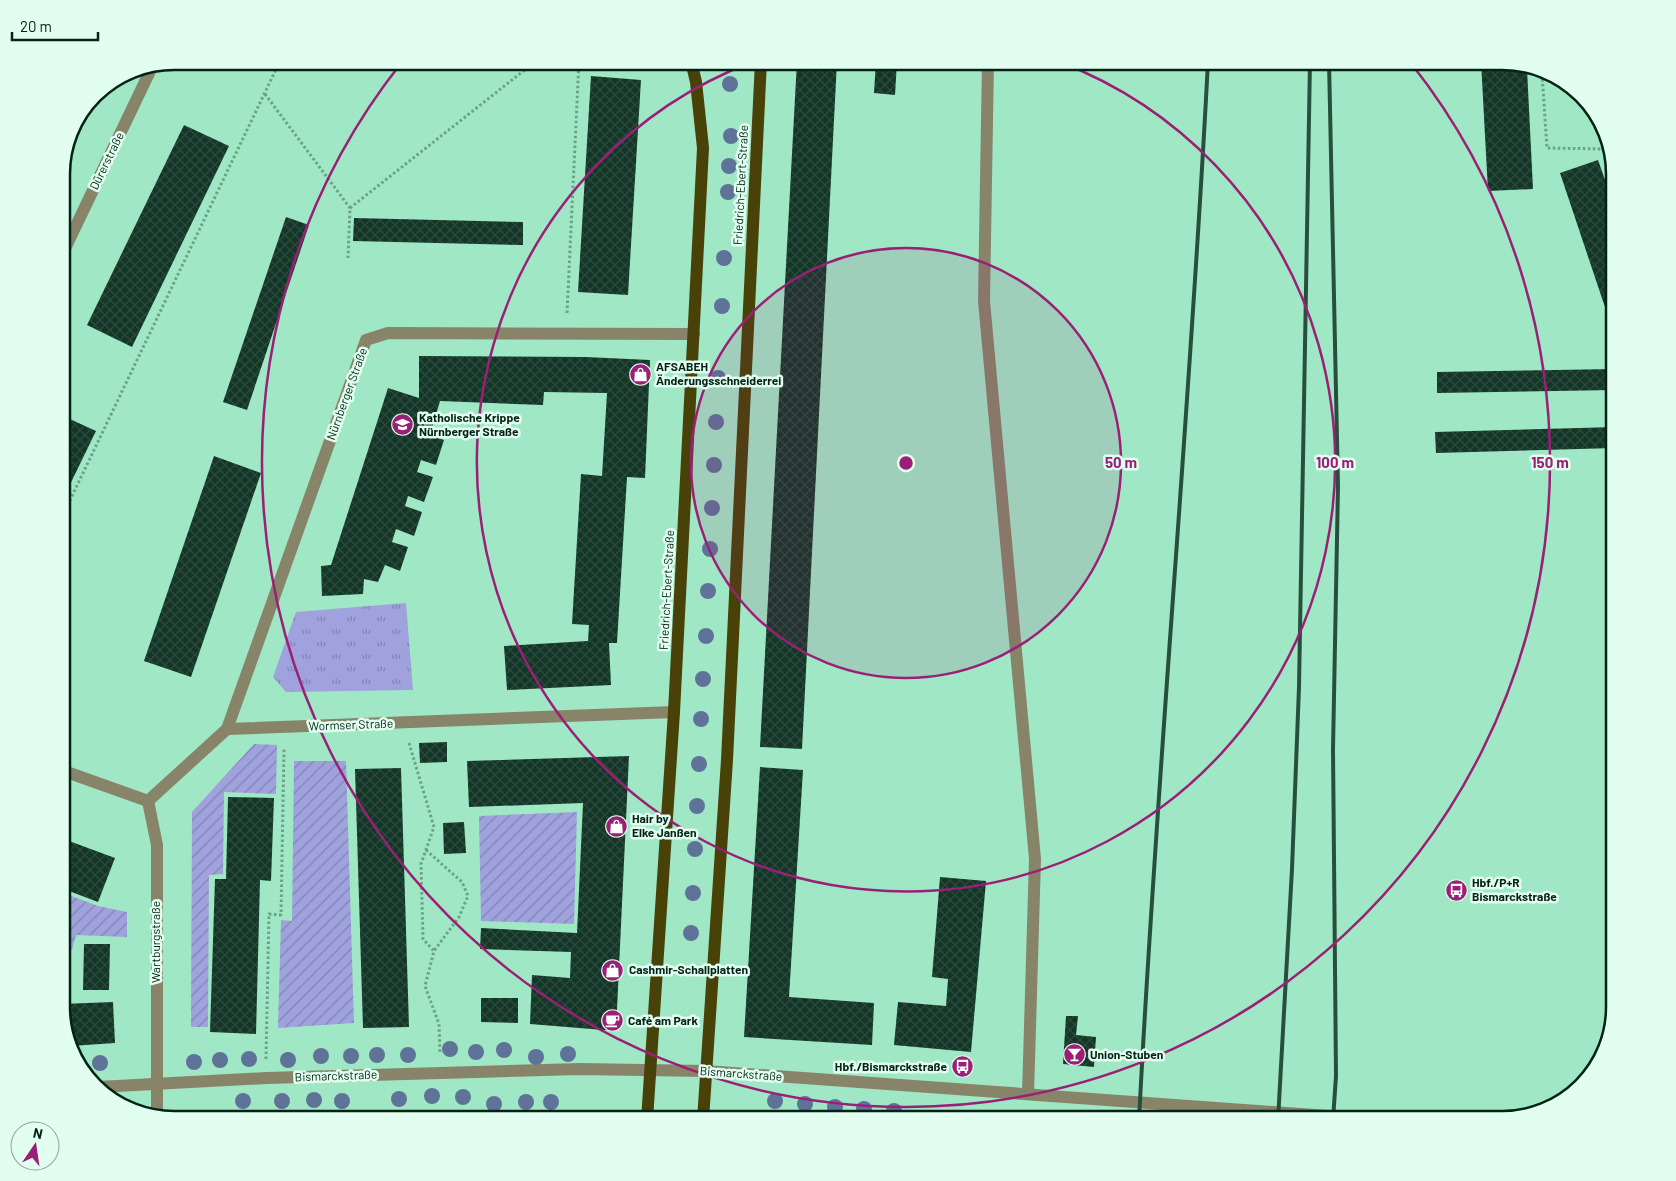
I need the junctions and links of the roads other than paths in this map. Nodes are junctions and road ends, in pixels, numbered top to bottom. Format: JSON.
{"nodes":[{"id":1,"x":693,"y":70,"type":"edge"},
{"id":2,"x":762,"y":70,"type":"edge"},
{"id":3,"x":988,"y":70,"type":"edge"},
{"id":4,"x":149,"y":74,"type":"edge"},
{"id":5,"x":70,"y":240,"type":"edge"},
{"id":6,"x":694,"y":334,"type":"junction"},
{"id":7,"x":674,"y":712,"type":"junction"},
{"id":8,"x":227,"y":729,"type":"junction"},
{"id":9,"x":70,"y":773,"type":"edge"},
{"id":10,"x":148,"y":802,"type":"junction"},
{"id":11,"x":649,"y":1070,"type":"junction"},
{"id":12,"x":706,"y":1071,"type":"junction"},
{"id":13,"x":156,"y":1083,"type":"junction"},
{"id":14,"x":107,"y":1086,"type":"edge"},
{"id":15,"x":1028,"y":1094,"type":"junction"},
{"id":16,"x":157,"y":1109,"type":"edge"},
{"id":17,"x":647,"y":1111,"type":"edge"},
{"id":18,"x":704,"y":1111,"type":"edge"},
{"id":19,"x":1260,"y":1111,"type":"edge"}],
"edges":[{"from":1,"to":6,"type":"main road","name":"Friedrich-Ebert-Straße"},
{"from":2,"to":12,"type":"main road","name":"Friedrich-Ebert-Straße"},
{"from":3,"to":15,"type":"street"},
{"from":4,"to":5,"type":"street","name":"Dürerstraße"},
{"from":6,"to":7,"type":"main road","name":"Friedrich-Ebert-Straße"},
{"from":6,"to":8,"type":"street","name":"Nürnberger Straße"},
{"from":7,"to":8,"type":"street","name":"Wormser Straße"},
{"from":7,"to":11,"type":"main road","name":"Friedrich-Ebert-Straße"},
{"from":8,"to":10,"type":"street"},
{"from":9,"to":10,"type":"street"},
{"from":10,"to":13,"type":"street","name":"Wartburgstraße"},
{"from":11,"to":12,"type":"street","name":"Bismarckstraße"},
{"from":11,"to":13,"type":"street","name":"Bismarckstraße"},
{"from":11,"to":17,"type":"main road","name":"Friedrich-Ebert-Straße"},
{"from":12,"to":15,"type":"street","name":"Bismarckstraße"},
{"from":12,"to":18,"type":"main road","name":"Friedrich-Ebert-Straße"},
{"from":13,"to":14,"type":"street","name":"Bismarckstraße"},
{"from":13,"to":16,"type":"street","name":"Wartburgstraße"},
{"from":15,"to":19,"type":"street","name":"Bismarckstraße"}]}
